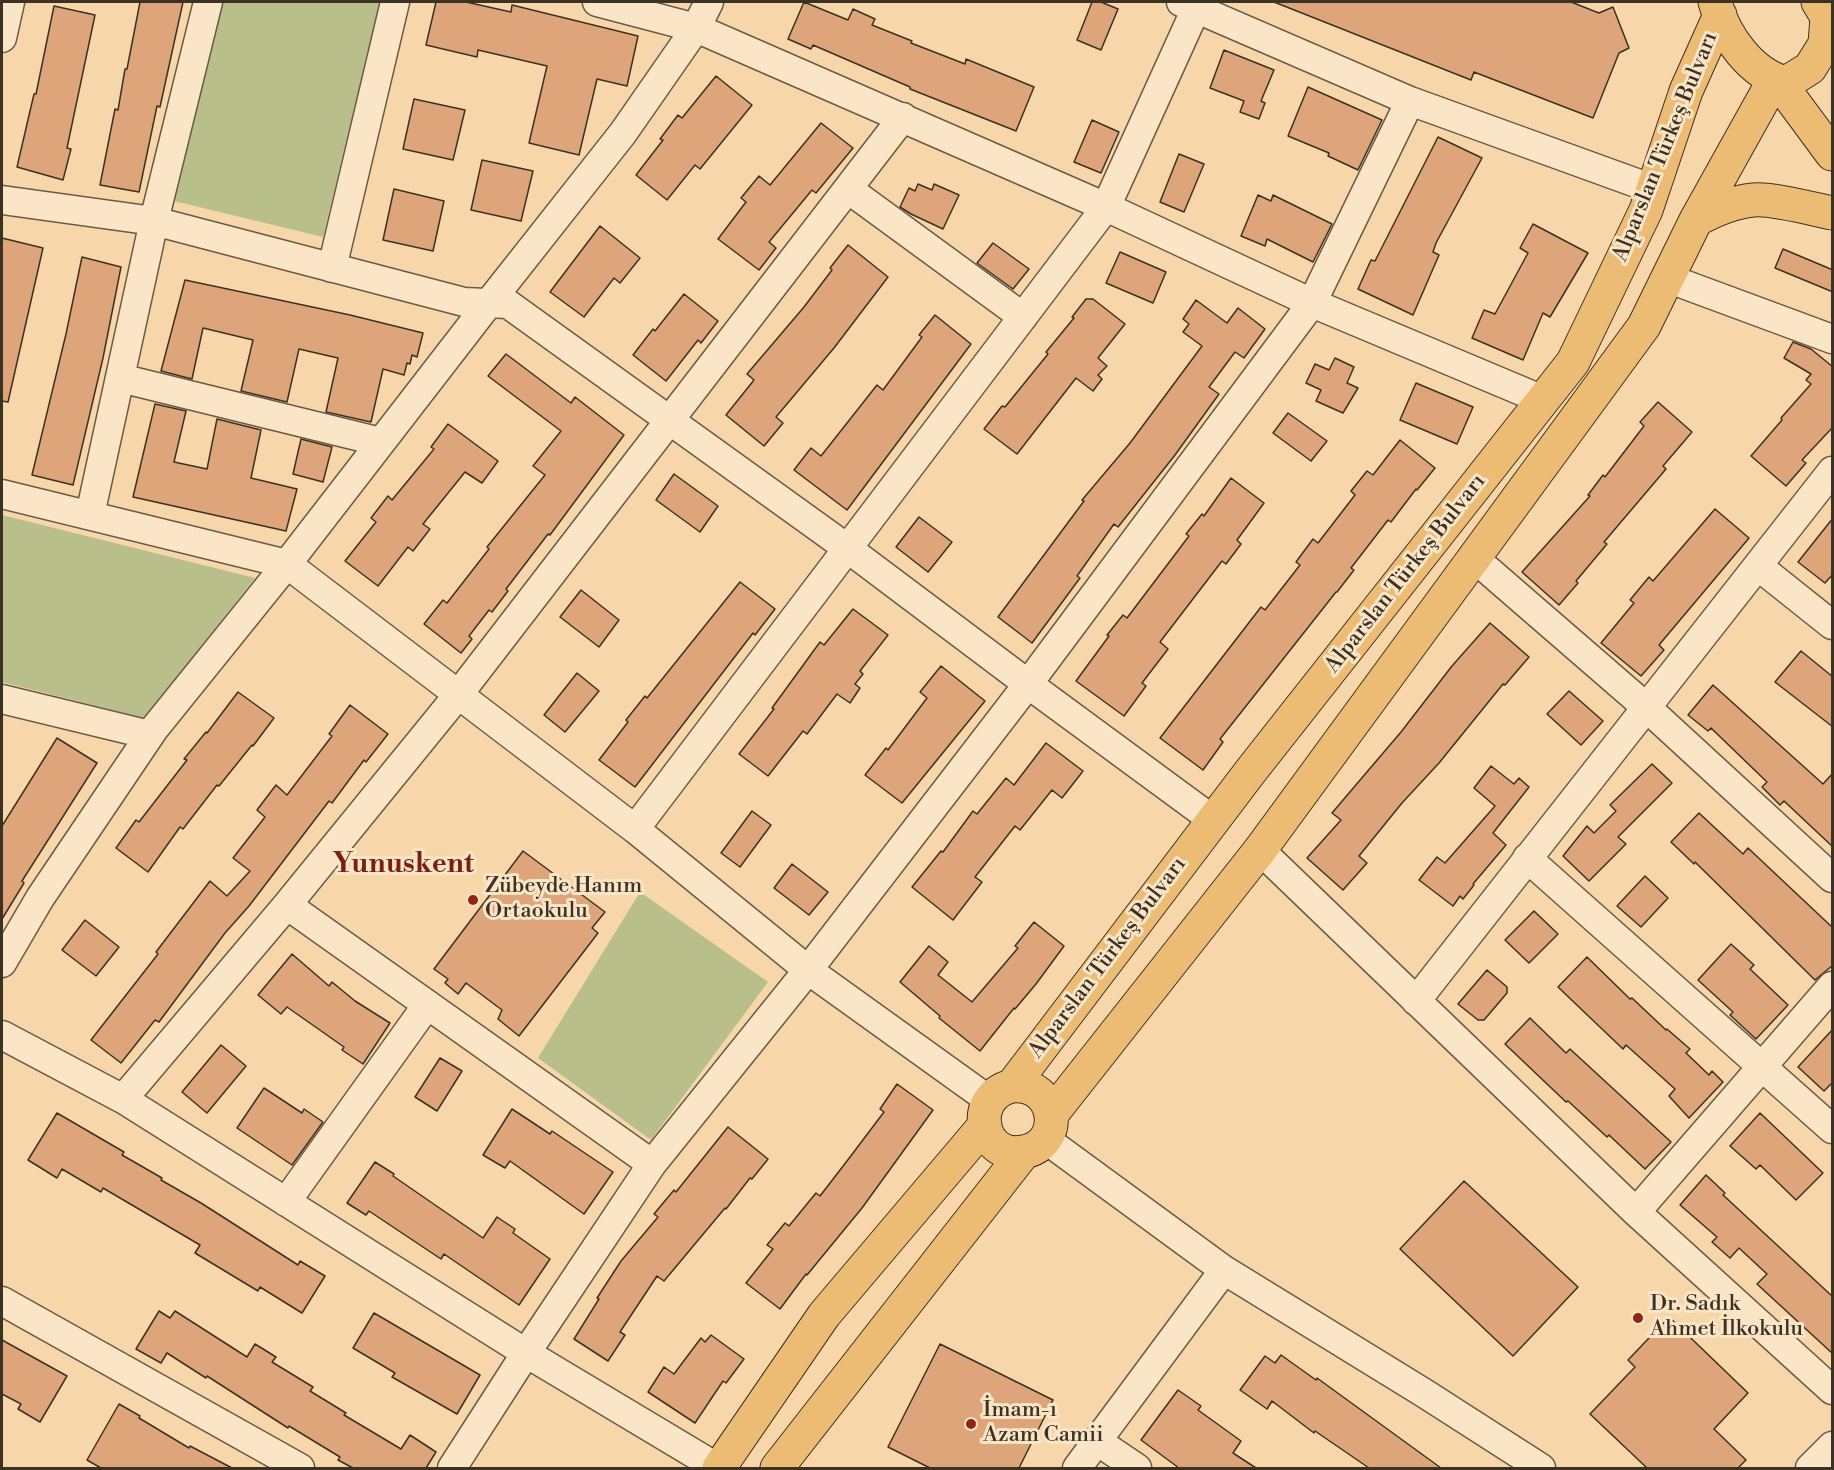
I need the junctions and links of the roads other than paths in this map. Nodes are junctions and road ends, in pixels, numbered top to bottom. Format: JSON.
{"nodes":[{"id":1,"x":10,"y":2,"type":"edge"},
{"id":2,"x":208,"y":2,"type":"edge"},
{"id":3,"x":395,"y":2,"type":"edge"},
{"id":4,"x":597,"y":2,"type":"edge"},
{"id":5,"x":709,"y":2,"type":"edge"},
{"id":6,"x":1192,"y":4,"type":"edge"},
{"id":7,"x":1715,"y":6,"type":"edge"},
{"id":8,"x":1827,"y":22,"type":"edge"},
{"id":9,"x":696,"y":28,"type":"junction"},
{"id":10,"x":2,"y":38,"type":"edge"},
{"id":11,"x":1776,"y":80,"type":"junction"},
{"id":12,"x":1410,"y":101,"type":"junction"},
{"id":13,"x":903,"y":117,"type":"junction"},
{"id":14,"x":1833,"y":154,"type":"edge"},
{"id":15,"x":848,"y":189,"type":"junction"},
{"id":16,"x":1653,"y":189,"type":"junction"},
{"id":17,"x":2,"y":200,"type":"edge"},
{"id":18,"x":1106,"y":207,"type":"junction"},
{"id":19,"x":1833,"y":213,"type":"edge"},
{"id":20,"x":1696,"y":220,"type":"junction"},
{"id":21,"x":154,"y":221,"type":"junction"},
{"id":22,"x":332,"y":268,"type":"junction"},
{"id":23,"x":1667,"y":278,"type":"junction"},
{"id":24,"x":1312,"y":303,"type":"junction"},
{"id":25,"x":488,"y":304,"type":"junction"},
{"id":26,"x":1023,"y":317,"type":"junction"},
{"id":27,"x":1833,"y":339,"type":"edge"},
{"id":28,"x":120,"y":378,"type":"junction"},
{"id":29,"x":1543,"y":400,"type":"junction"},
{"id":30,"x":670,"y":420,"type":"junction"},
{"id":31,"x":381,"y":442,"type":"junction"},
{"id":32,"x":1833,"y":471,"type":"edge"},
{"id":33,"x":2,"y":494,"type":"edge"},
{"id":34,"x":90,"y":516,"type":"junction"},
{"id":35,"x":847,"y":548,"type":"junction"},
{"id":36,"x":1474,"y":558,"type":"junction"},
{"id":37,"x":287,"y":564,"type":"junction"},
{"id":38,"x":1758,"y":566,"type":"junction"},
{"id":39,"x":1833,"y":625,"type":"edge"},
{"id":40,"x":1028,"y":684,"type":"junction"},
{"id":41,"x":458,"y":695,"type":"junction"},
{"id":42,"x":2,"y":699,"type":"edge"},
{"id":43,"x":1646,"y":707,"type":"junction"},
{"id":44,"x":150,"y":735,"type":"junction"},
{"id":45,"x":1214,"y":820,"type":"junction"},
{"id":46,"x":635,"y":829,"type":"junction"},
{"id":47,"x":1260,"y":849,"type":"junction"},
{"id":48,"x":1527,"y":858,"type":"junction"},
{"id":49,"x":1833,"y":878,"type":"edge"},
{"id":50,"x":287,"y":905,"type":"junction"},
{"id":51,"x":2,"y":963,"type":"edge"},
{"id":52,"x":808,"y":970,"type":"junction"},
{"id":53,"x":1833,"y":987,"type":"edge"},
{"id":54,"x":1416,"y":1001,"type":"junction"},
{"id":55,"x":427,"y":1005,"type":"junction"},
{"id":56,"x":2,"y":1035,"type":"edge"},
{"id":57,"x":1762,"y":1065,"type":"junction"},
{"id":58,"x":123,"y":1099,"type":"junction"},
{"id":59,"x":995,"y":1104,"type":"junction"},
{"id":60,"x":1833,"y":1129,"type":"edge"},
{"id":61,"x":1040,"y":1135,"type":"junction"},
{"id":62,"x":652,"y":1164,"type":"junction"},
{"id":63,"x":286,"y":1202,"type":"junction"},
{"id":64,"x":1636,"y":1212,"type":"junction"},
{"id":65,"x":1224,"y":1270,"type":"junction"},
{"id":66,"x":2,"y":1301,"type":"edge"},
{"id":67,"x":526,"y":1353,"type":"junction"},
{"id":68,"x":1833,"y":1390,"type":"edge"},
{"id":69,"x":1424,"y":1394,"type":"junction"},
{"id":70,"x":1097,"y":1441,"type":"junction"},
{"id":71,"x":1833,"y":1446,"type":"edge"},
{"id":72,"x":300,"y":1468,"type":"edge"},
{"id":73,"x":452,"y":1468,"type":"edge"},
{"id":74,"x":718,"y":1468,"type":"edge"},
{"id":75,"x":777,"y":1468,"type":"edge"},
{"id":76,"x":1077,"y":1468,"type":"edge"},
{"id":77,"x":1137,"y":1468,"type":"edge"},
{"id":78,"x":1520,"y":1468,"type":"edge"},
{"id":79,"x":1540,"y":1468,"type":"edge"},
{"id":80,"x":1810,"y":1468,"type":"edge"}],
"edges":[{"from":1,"to":10,"type":"street"},
{"from":2,"to":21,"type":"street"},
{"from":3,"to":22,"type":"street"},
{"from":4,"to":9,"type":"street"},
{"from":5,"to":9,"type":"street"},
{"from":6,"to":12,"type":"street"},
{"from":6,"to":18,"type":"street"},
{"from":7,"to":11,"type":"main road"},
{"from":7,"to":16,"type":"main road","name":"Alparslan Türkeş Bulvarı"},
{"from":8,"to":11,"type":"main road"},
{"from":9,"to":13,"type":"street"},
{"from":9,"to":25,"type":"street"},
{"from":11,"to":14,"type":"main road"},
{"from":11,"to":20,"type":"main road","name":"Alparslan Türkeş Bulvarı"},
{"from":12,"to":16,"type":"street"},
{"from":12,"to":24,"type":"street"},
{"from":13,"to":15,"type":"street"},
{"from":13,"to":18,"type":"street"},
{"from":15,"to":26,"type":"street"},
{"from":15,"to":30,"type":"street"},
{"from":16,"to":29,"type":"main road","name":"Alparslan Türkeş Bulvarı"},
{"from":17,"to":21,"type":"street"},
{"from":18,"to":24,"type":"street"},
{"from":18,"to":26,"type":"street"},
{"from":19,"to":20,"type":"main road"},
{"from":20,"to":23,"type":"main road","name":"Alparslan Türkeş Bulvarı"},
{"from":21,"to":22,"type":"street"},
{"from":21,"to":28,"type":"street"},
{"from":22,"to":25,"type":"street"},
{"from":23,"to":27,"type":"street"},
{"from":23,"to":36,"type":"main road","name":"Alparslan Türkeş Bulvarı"},
{"from":24,"to":29,"type":"street"},
{"from":24,"to":40,"type":"street"},
{"from":25,"to":30,"type":"street"},
{"from":25,"to":31,"type":"street"},
{"from":26,"to":35,"type":"street"},
{"from":28,"to":31,"type":"street"},
{"from":28,"to":34,"type":"street"},
{"from":29,"to":45,"type":"main road","name":"Alparslan Türkeş Bulvarı"},
{"from":30,"to":35,"type":"street"},
{"from":30,"to":41,"type":"street"},
{"from":31,"to":37,"type":"street"},
{"from":32,"to":38,"type":"street"},
{"from":33,"to":34,"type":"street"},
{"from":34,"to":37,"type":"street"},
{"from":35,"to":40,"type":"street"},
{"from":35,"to":46,"type":"street"},
{"from":36,"to":43,"type":"street"},
{"from":36,"to":47,"type":"main road","name":"Alparslan Türkeş Bulvarı"},
{"from":37,"to":41,"type":"street"},
{"from":37,"to":44,"type":"street"},
{"from":38,"to":39,"type":"street"},
{"from":38,"to":43,"type":"street"},
{"from":40,"to":45,"type":"street"},
{"from":40,"to":52,"type":"street"},
{"from":41,"to":46,"type":"street"},
{"from":41,"to":50,"type":"street"},
{"from":42,"to":44,"type":"street"},
{"from":43,"to":48,"type":"street"},
{"from":43,"to":49,"type":"street"},
{"from":44,"to":51,"type":"street"},
{"from":45,"to":59,"type":"main road","name":"Alparslan Türkeş Bulvarı"},
{"from":46,"to":52,"type":"street"},
{"from":47,"to":54,"type":"street"},
{"from":47,"to":61,"type":"main road","name":"Alparslan Türkeş Bulvarı"},
{"from":48,"to":54,"type":"street"},
{"from":48,"to":57,"type":"street"},
{"from":50,"to":55,"type":"street"},
{"from":50,"to":58,"type":"street"},
{"from":52,"to":59,"type":"street"},
{"from":52,"to":62,"type":"street"},
{"from":53,"to":57,"type":"street"},
{"from":54,"to":64,"type":"street"},
{"from":55,"to":62,"type":"street"},
{"from":55,"to":63,"type":"street"},
{"from":56,"to":58,"type":"street"},
{"from":57,"to":60,"type":"street"},
{"from":57,"to":64,"type":"street"},
{"from":58,"to":63,"type":"street"},
{"from":59,"to":61,"type":"main road"},
{"from":59,"to":61,"type":"main road","name":"Alparslan Türkeş Bulvarı"},
{"from":59,"to":74,"type":"main road","name":"Alparslan Türkeş Bulvarı"},
{"from":61,"to":65,"type":"street"},
{"from":61,"to":75,"type":"main road","name":"Alparslan Türkeş Bulvarı"},
{"from":62,"to":67,"type":"street"},
{"from":63,"to":67,"type":"street"},
{"from":64,"to":68,"type":"street"},
{"from":65,"to":69,"type":"street"},
{"from":65,"to":70,"type":"street"},
{"from":66,"to":72,"type":"street"},
{"from":67,"to":73,"type":"street"},
{"from":67,"to":74,"type":"street"},
{"from":69,"to":78,"type":"street"},
{"from":69,"to":79,"type":"street"},
{"from":70,"to":76,"type":"street"},
{"from":70,"to":77,"type":"street"},
{"from":71,"to":80,"type":"street"}]}
